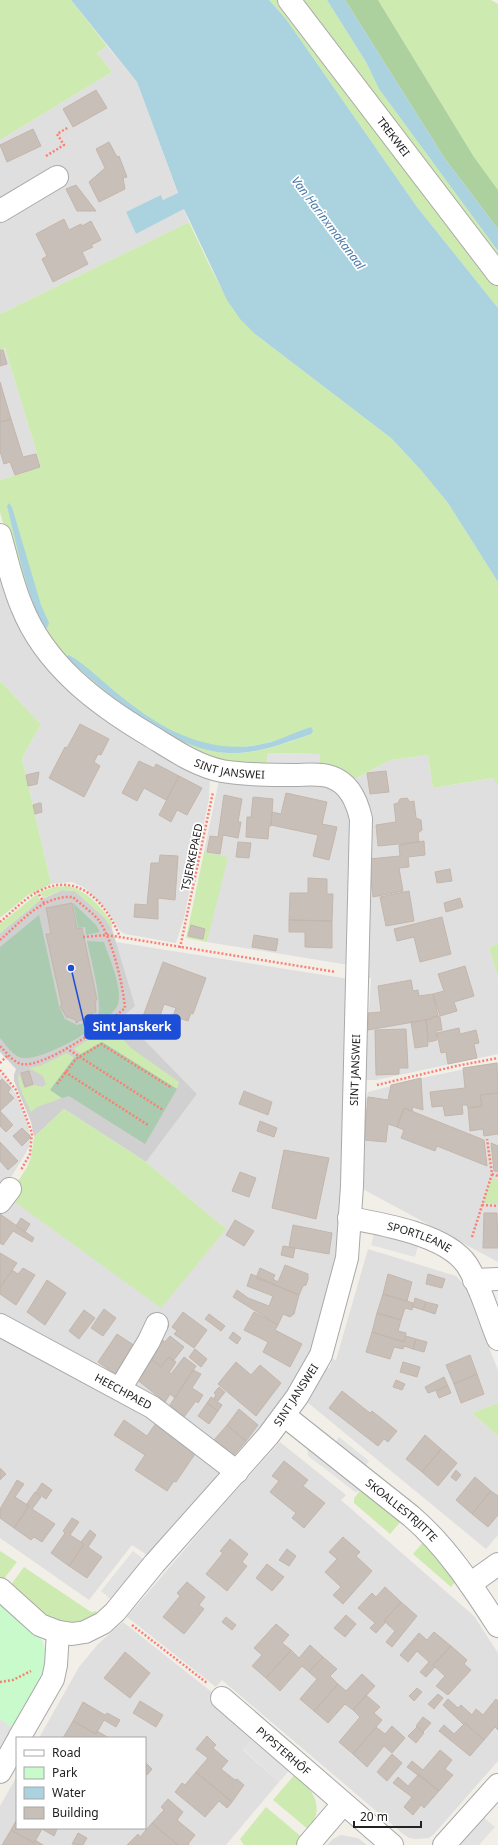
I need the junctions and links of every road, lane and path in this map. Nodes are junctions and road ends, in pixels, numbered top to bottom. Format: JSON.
{"nodes":[{"id":1,"x":289,"y":0,"type":"edge"},
{"id":2,"x":69,"y":127,"type":"dead end"},
{"id":3,"x":42,"y":158,"type":"dead end"},
{"id":4,"x":57,"y":177,"type":"dead end"},
{"id":5,"x":0,"y":211,"type":"edge"},
{"id":6,"x":498,"y":274,"type":"edge"},
{"id":7,"x":0,"y":535,"type":"edge"},
{"id":8,"x":217,"y":769,"type":"junction"},
{"id":9,"x":37,"y":891,"type":"junction"},
{"id":10,"x":44,"y":903,"type":"junction"},
{"id":11,"x":0,"y":922,"type":"edge"},
{"id":12,"x":107,"y":935,"type":"junction"},
{"id":13,"x":83,"y":937,"type":"dead end"},
{"id":14,"x":120,"y":938,"type":"junction"},
{"id":15,"x":0,"y":940,"type":"edge"},
{"id":16,"x":180,"y":948,"type":"junction"},
{"id":17,"x":358,"y":975,"type":"junction"},
{"id":18,"x":0,"y":1046,"type":"edge"},
{"id":19,"x":66,"y":1048,"type":"junction"},
{"id":20,"x":8,"y":1055,"type":"junction"},
{"id":21,"x":79,"y":1057,"type":"junction"},
{"id":22,"x":498,"y":1058,"type":"edge"},
{"id":23,"x":0,"y":1063,"type":"edge"},
{"id":24,"x":0,"y":1070,"type":"edge"},
{"id":25,"x":65,"y":1072,"type":"junction"},
{"id":26,"x":57,"y":1084,"type":"dead end"},
{"id":27,"x":172,"y":1088,"type":"dead end"},
{"id":28,"x":355,"y":1088,"type":"junction"},
{"id":29,"x":163,"y":1110,"type":"dead end"},
{"id":30,"x":148,"y":1125,"type":"dead end"},
{"id":31,"x":487,"y":1139,"type":"dead end"},
{"id":32,"x":492,"y":1174,"type":"junction"},
{"id":33,"x":498,"y":1176,"type":"edge"},
{"id":34,"x":5,"y":1195,"type":"edge"},
{"id":35,"x":482,"y":1205,"type":"junction"},
{"id":36,"x":498,"y":1206,"type":"edge"},
{"id":37,"x":349,"y":1218,"type":"junction"},
{"id":38,"x":471,"y":1240,"type":"dead end"},
{"id":39,"x":498,"y":1279,"type":"edge"},
{"id":40,"x":474,"y":1280,"type":"junction"},
{"id":41,"x":157,"y":1324,"type":"dead end"},
{"id":42,"x":0,"y":1326,"type":"edge"},
{"id":43,"x":498,"y":1339,"type":"edge"},
{"id":44,"x":120,"y":1390,"type":"junction"},
{"id":45,"x":284,"y":1416,"type":"junction"},
{"id":46,"x":237,"y":1472,"type":"junction"},
{"id":47,"x":498,"y":1564,"type":"edge"},
{"id":48,"x":470,"y":1584,"type":"junction"},
{"id":49,"x":0,"y":1589,"type":"edge"},
{"id":50,"x":131,"y":1624,"type":"dead end"},
{"id":51,"x":498,"y":1626,"type":"edge"},
{"id":52,"x":58,"y":1632,"type":"junction"},
{"id":53,"x":34,"y":1668,"type":"dead end"},
{"id":54,"x":0,"y":1682,"type":"edge"},
{"id":55,"x":222,"y":1698,"type":"joint"},
{"id":56,"x":20,"y":1737,"type":"edge"},
{"id":57,"x":16,"y":1744,"type":"edge"},
{"id":58,"x":0,"y":1772,"type":"edge"},
{"id":59,"x":498,"y":1785,"type":"edge"},
{"id":60,"x":343,"y":1804,"type":"junction"},
{"id":61,"x":308,"y":1845,"type":"edge"},
{"id":62,"x":392,"y":1845,"type":"edge"},
{"id":63,"x":444,"y":1845,"type":"edge"}],
"edges":[{"from":1,"to":6,"type":"street","name":"TREKWEI"},
{"from":2,"to":3,"type":"path"},
{"from":4,"to":5,"type":"street"},
{"from":7,"to":8,"type":"street","name":"SINT JANSWEI"},
{"from":8,"to":16,"type":"path","name":"TSJERKEPAED"},
{"from":8,"to":17,"type":"street","name":"SINT JANSWEI"},
{"from":9,"to":10,"type":"path"},
{"from":9,"to":11,"type":"path"},
{"from":9,"to":14,"type":"path"},
{"from":10,"to":12,"type":"path"},
{"from":10,"to":15,"type":"path"},
{"from":12,"to":13,"type":"path"},
{"from":12,"to":14,"type":"path"},
{"from":12,"to":19,"type":"path"},
{"from":14,"to":16,"type":"path"},
{"from":16,"to":17,"type":"path"},
{"from":17,"to":28,"type":"street","name":"SINT JANSWEI"},
{"from":18,"to":20,"type":"path"},
{"from":19,"to":20,"type":"path"},
{"from":19,"to":21,"type":"path"},
{"from":20,"to":23,"type":"path"},
{"from":21,"to":25,"type":"path"},
{"from":21,"to":27,"type":"path"},
{"from":21,"to":29,"type":"path"},
{"from":22,"to":28,"type":"path"},
{"from":24,"to":34,"type":"path"},
{"from":25,"to":26,"type":"path"},
{"from":25,"to":30,"type":"path"},
{"from":28,"to":37,"type":"street","name":"SINT JANSWEI"},
{"from":31,"to":32,"type":"path"},
{"from":32,"to":33,"type":"path"},
{"from":32,"to":35,"type":"path"},
{"from":35,"to":36,"type":"path"},
{"from":35,"to":38,"type":"path"},
{"from":37,"to":40,"type":"street","name":"SPORTLEANE"},
{"from":37,"to":45,"type":"street","name":"SINT JANSWEI"},
{"from":39,"to":40,"type":"street"},
{"from":40,"to":43,"type":"street","name":"SPORTLEANE"},
{"from":41,"to":44,"type":"street"},
{"from":42,"to":44,"type":"street","name":"HEECHPAED"},
{"from":44,"to":46,"type":"street","name":"HEECHPAED"},
{"from":45,"to":46,"type":"street","name":"SINT JANSWEI"},
{"from":45,"to":48,"type":"street","name":"SKOALLESTRJITTE"},
{"from":46,"to":52,"type":"street","name":"SINT JANSWEI"},
{"from":47,"to":48,"type":"street"},
{"from":48,"to":51,"type":"street","name":"SKOALLESTRJITTE"},
{"from":49,"to":52,"type":"street","name":"SINT JANSWEI"},
{"from":50,"to":55,"type":"path"},
{"from":52,"to":56,"type":"street"},
{"from":53,"to":54,"type":"path"},
{"from":55,"to":60,"type":"street","name":"PYPSTERHÔF"},
{"from":57,"to":58,"type":"street"},
{"from":59,"to":63,"type":"street"},
{"from":60,"to":61,"type":"street"},
{"from":60,"to":62,"type":"street","name":"PYPSTERHÔF"}]}
